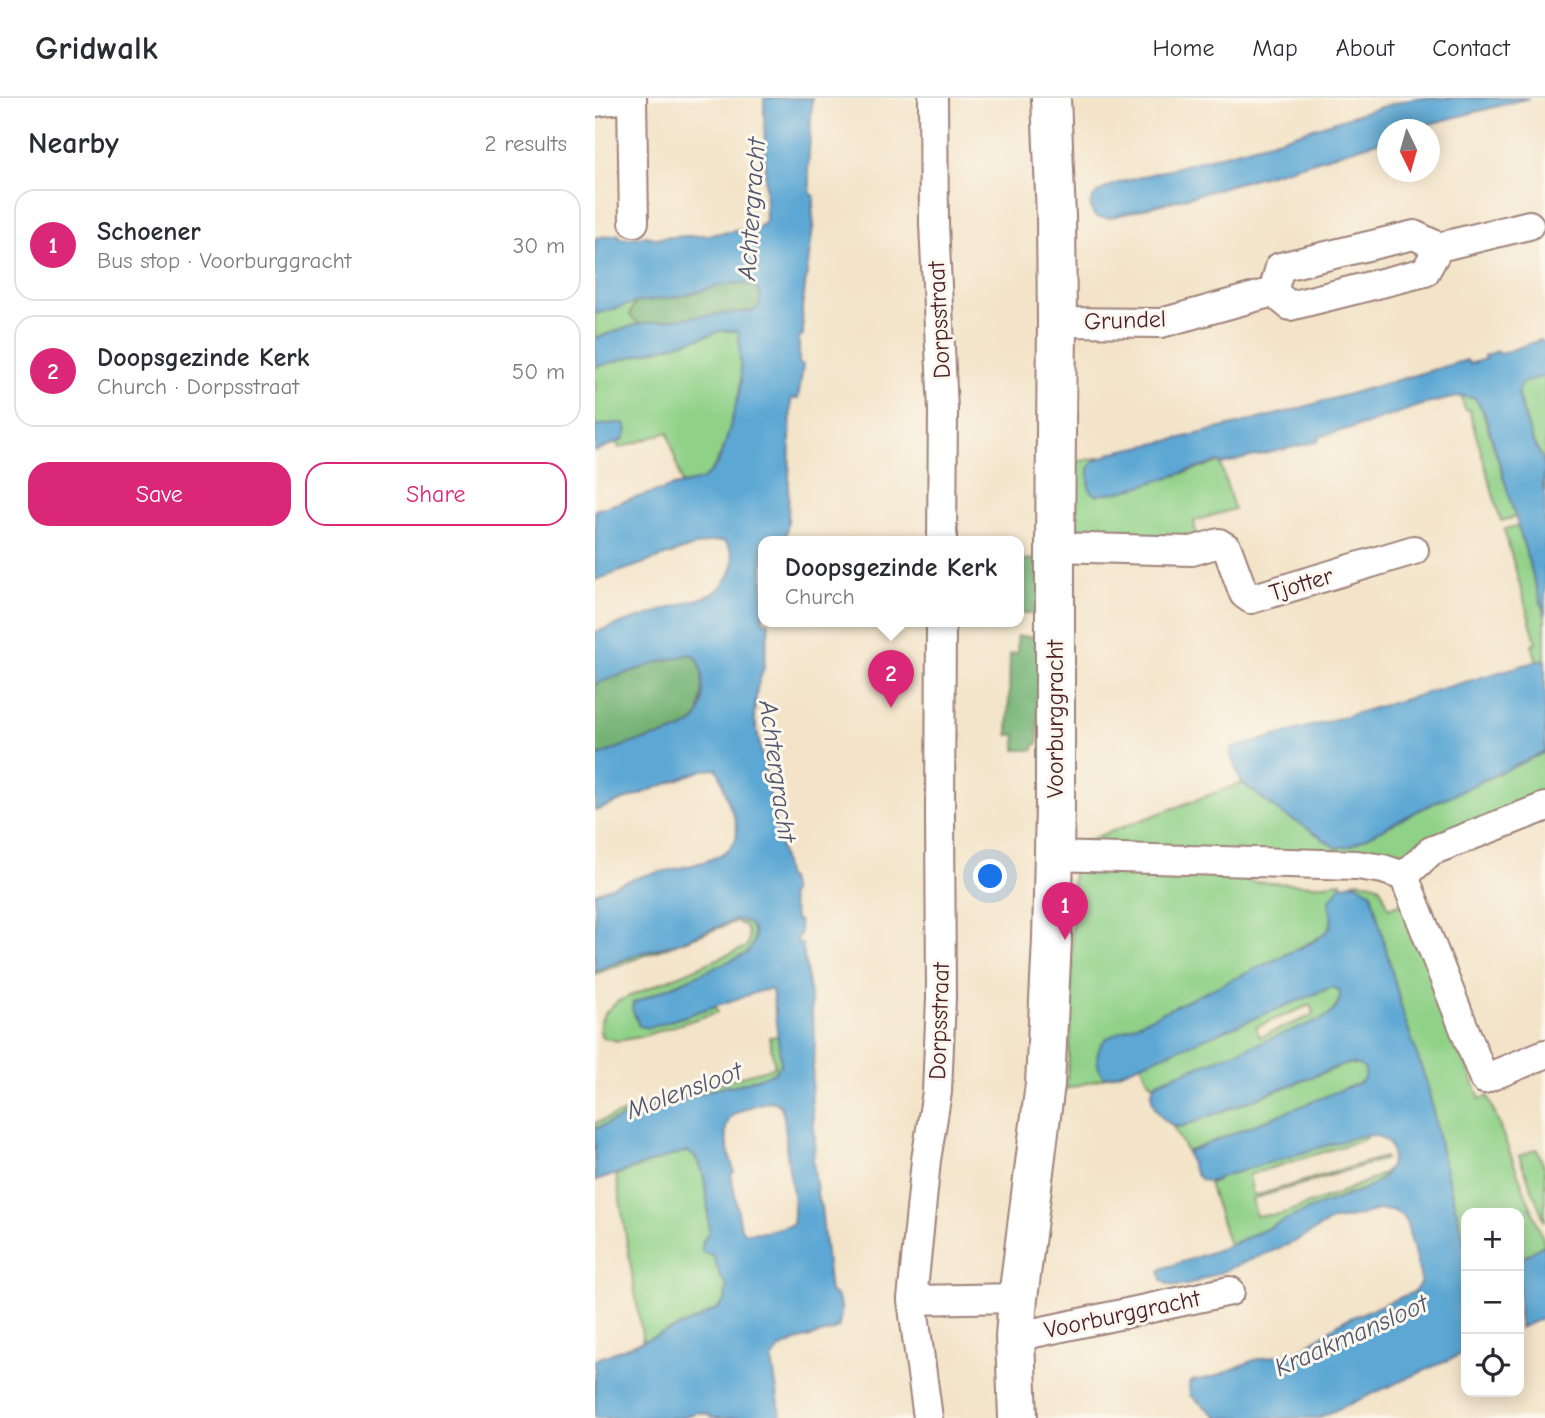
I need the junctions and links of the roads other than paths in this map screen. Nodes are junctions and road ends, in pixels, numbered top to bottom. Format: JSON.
{"nodes":[{"id":1,"x":627,"y":98,"type":"edge"},
{"id":2,"x":632,"y":98,"type":"edge"},
{"id":3,"x":933,"y":98,"type":"edge"},
{"id":4,"x":1051,"y":98,"type":"edge"},
{"id":5,"x":595,"y":102,"type":"edge"},
{"id":6,"x":634,"y":222,"type":"dead end"},
{"id":7,"x":1529,"y":225,"type":"dead end"},
{"id":8,"x":1439,"y":247,"type":"junction"},
{"id":9,"x":1273,"y":292,"type":"junction"},
{"id":10,"x":1057,"y":322,"type":"junction"},
{"id":11,"x":942,"y":536,"type":"edge"},
{"id":12,"x":1055,"y":547,"type":"junction"},
{"id":13,"x":1414,"y":550,"type":"dead end"},
{"id":14,"x":941,"y":627,"type":"edge"},
{"id":15,"x":1545,"y":807,"type":"edge"},
{"id":16,"x":1053,"y":856,"type":"junction"},
{"id":17,"x":1404,"y":876,"type":"junction"},
{"id":18,"x":1545,"y":1054,"type":"edge"},
{"id":19,"x":1230,"y":1291,"type":"dead end"},
{"id":20,"x":1018,"y":1298,"type":"junction"},
{"id":21,"x":912,"y":1300,"type":"junction"},
{"id":22,"x":1015,"y":1337,"type":"junction"},
{"id":23,"x":928,"y":1418,"type":"edge"},
{"id":24,"x":1019,"y":1418,"type":"edge"}],
"edges":[{"from":1,"to":5,"type":"street"},
{"from":2,"to":6,"type":"street"},
{"from":3,"to":11,"type":"street","name":"Dorpsstraat"},
{"from":4,"to":10,"type":"street","name":"Voorburggracht"},
{"from":7,"to":8,"type":"street"},
{"from":8,"to":9,"type":"street"},
{"from":8,"to":9,"type":"street"},
{"from":9,"to":10,"type":"street","name":"Grundel"},
{"from":10,"to":12,"type":"street","name":"Voorburggracht"},
{"from":12,"to":13,"type":"street","name":"Tjotter"},
{"from":12,"to":16,"type":"street","name":"Voorburggracht"},
{"from":14,"to":21,"type":"street","name":"Dorpsstraat"},
{"from":15,"to":17,"type":"street"},
{"from":16,"to":17,"type":"street"},
{"from":16,"to":20,"type":"street","name":"Voorburggracht"},
{"from":17,"to":18,"type":"street"},
{"from":19,"to":22,"type":"street","name":"Voorburggracht"},
{"from":20,"to":21,"type":"street"},
{"from":20,"to":22,"type":"street","name":"Voorburggracht"},
{"from":21,"to":23,"type":"street","name":"Dorpsstraat"},
{"from":22,"to":24,"type":"street","name":"Voorburggracht"}]}
